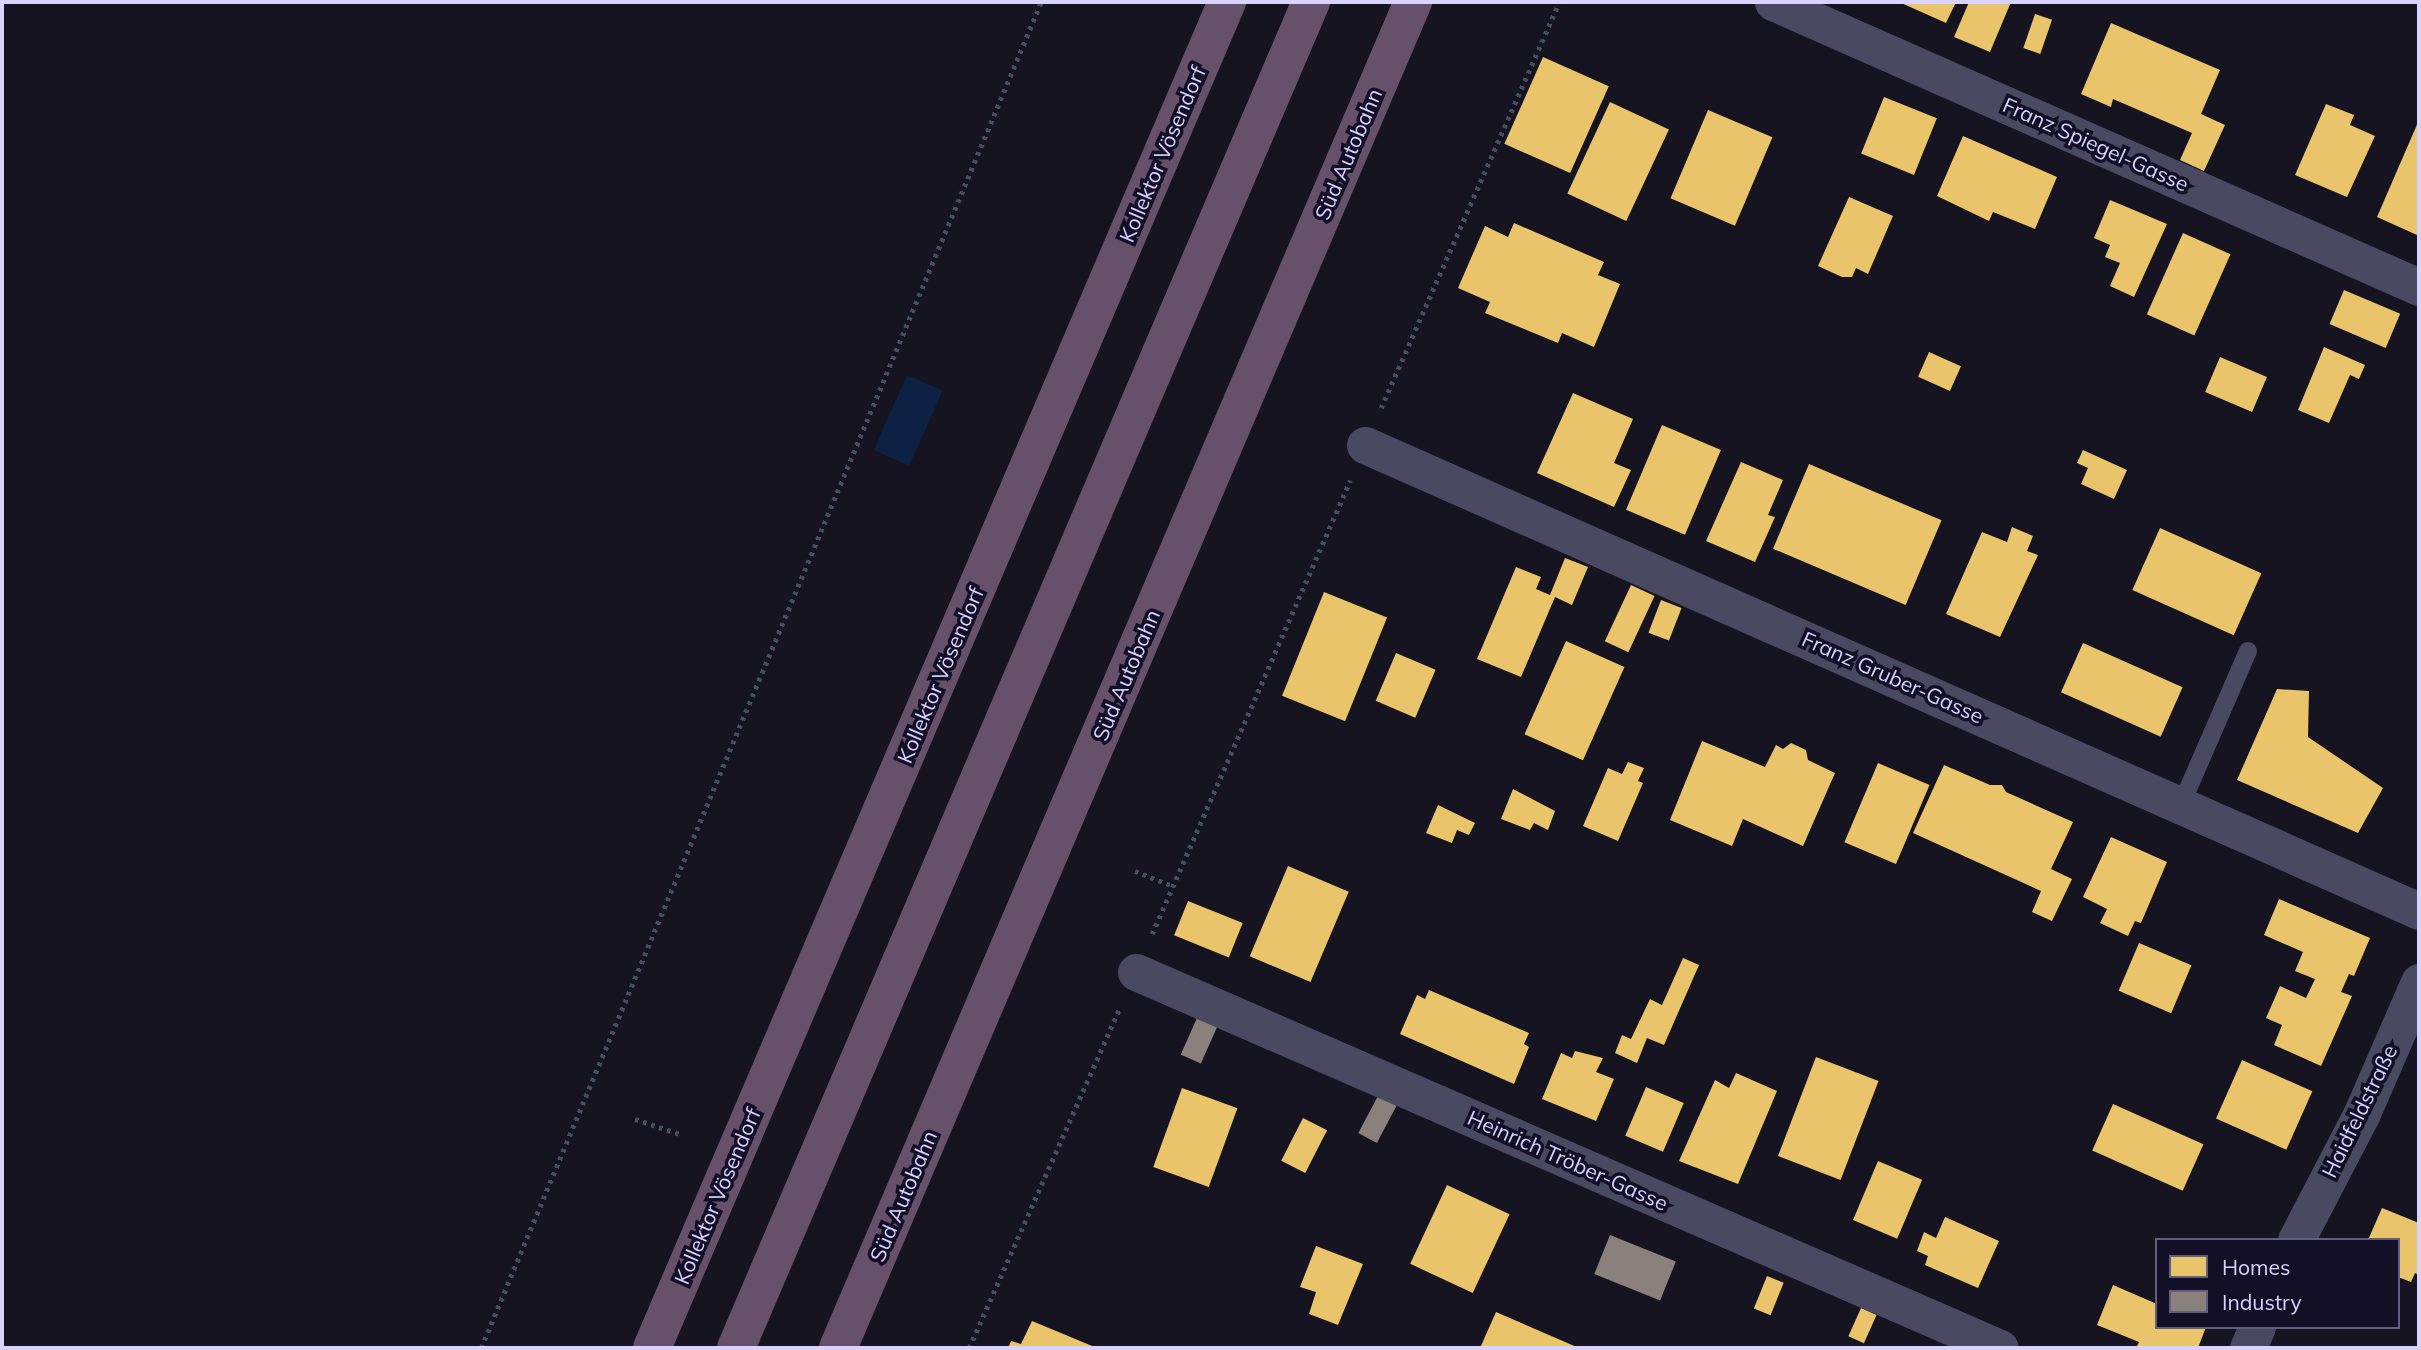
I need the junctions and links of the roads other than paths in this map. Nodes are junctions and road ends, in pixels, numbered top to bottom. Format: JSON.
{"nodes":[{"id":1,"x":1227,"y":2,"type":"edge"},
{"id":2,"x":1311,"y":2,"type":"edge"},
{"id":3,"x":1413,"y":2,"type":"edge"},
{"id":4,"x":1773,"y":2,"type":"edge"},
{"id":5,"x":2419,"y":287,"type":"edge"},
{"id":6,"x":1365,"y":445,"type":"road end"},
{"id":7,"x":2248,"y":651,"type":"dead end"},
{"id":8,"x":2181,"y":805,"type":"junction"},
{"id":9,"x":2419,"y":911,"type":"edge"},
{"id":10,"x":1136,"y":972,"type":"road end"},
{"id":11,"x":2419,"y":982,"type":"edge"},
{"id":12,"x":2297,"y":1238,"type":"edge"},
{"id":13,"x":2256,"y":1329,"type":"edge"},
{"id":14,"x":652,"y":1348,"type":"edge"},
{"id":15,"x":736,"y":1348,"type":"edge"},
{"id":16,"x":838,"y":1348,"type":"edge"},
{"id":17,"x":2000,"y":1348,"type":"edge"},
{"id":18,"x":2248,"y":1348,"type":"edge"}],
"edges":[{"from":1,"to":14,"type":"highway","name":"Kollektor Vösendorf"},
{"from":2,"to":15,"type":"highway"},
{"from":3,"to":16,"type":"highway","name":"Süd Autobahn"},
{"from":4,"to":5,"type":"street","name":"Franz Spiegel-Gasse"},
{"from":6,"to":8,"type":"street","name":"Franz Gruber-Gasse"},
{"from":7,"to":8,"type":"lane"},
{"from":8,"to":9,"type":"street","name":"Franz Gruber-Gasse"},
{"from":10,"to":17,"type":"street","name":"Heinrich Tröber-Gasse"},
{"from":11,"to":12,"type":"street","name":"Haidfeldstraße"},
{"from":13,"to":18,"type":"street"}]}
